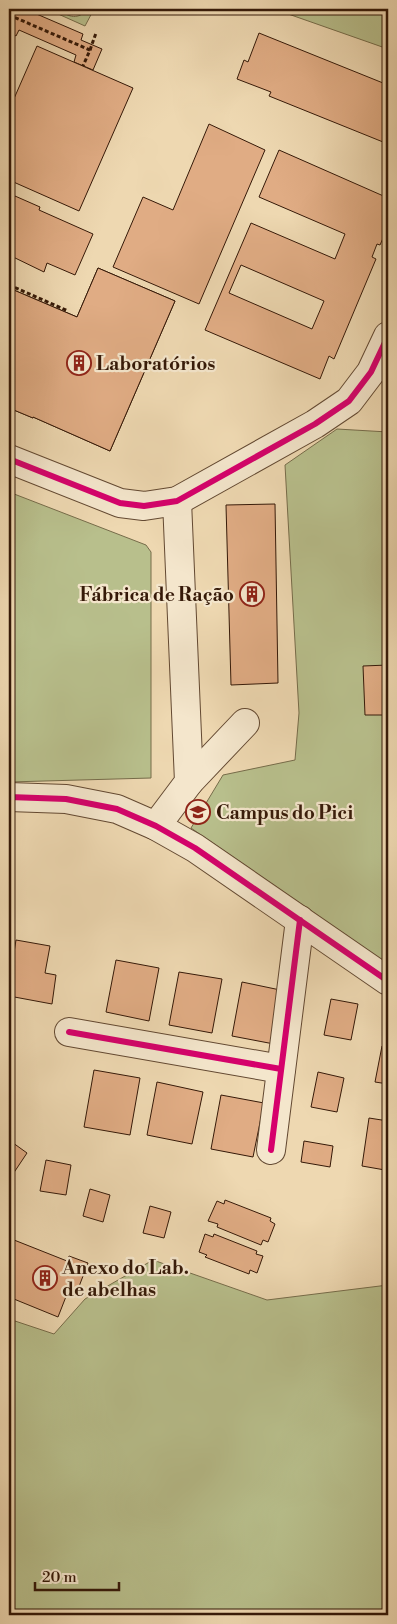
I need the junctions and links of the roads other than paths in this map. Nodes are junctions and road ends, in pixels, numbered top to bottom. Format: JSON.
{"nodes":[{"id":1,"x":388,"y":336,"type":"edge"},
{"id":2,"x":9,"y":459,"type":"edge"},
{"id":3,"x":177,"y":501,"type":"junction"},
{"id":4,"x":245,"y":723,"type":"dead end"},
{"id":5,"x":189,"y":782,"type":"junction"},
{"id":6,"x":9,"y":797,"type":"edge"},
{"id":7,"x":156,"y":826,"type":"junction"},
{"id":8,"x":300,"y":920,"type":"junction"},
{"id":9,"x":388,"y":981,"type":"edge"},
{"id":10,"x":69,"y":1032,"type":"dead end"},
{"id":11,"x":281,"y":1069,"type":"junction"},
{"id":12,"x":271,"y":1150,"type":"dead end"}],
"edges":[{"from":1,"to":3,"type":"street"},
{"from":2,"to":3,"type":"street"},
{"from":3,"to":5,"type":"street"},
{"from":4,"to":5,"type":"street"},
{"from":5,"to":7,"type":"street"},
{"from":6,"to":7,"type":"street"},
{"from":7,"to":8,"type":"street"},
{"from":8,"to":9,"type":"street"},
{"from":8,"to":11,"type":"street"},
{"from":10,"to":11,"type":"street"},
{"from":11,"to":12,"type":"street"}]}
